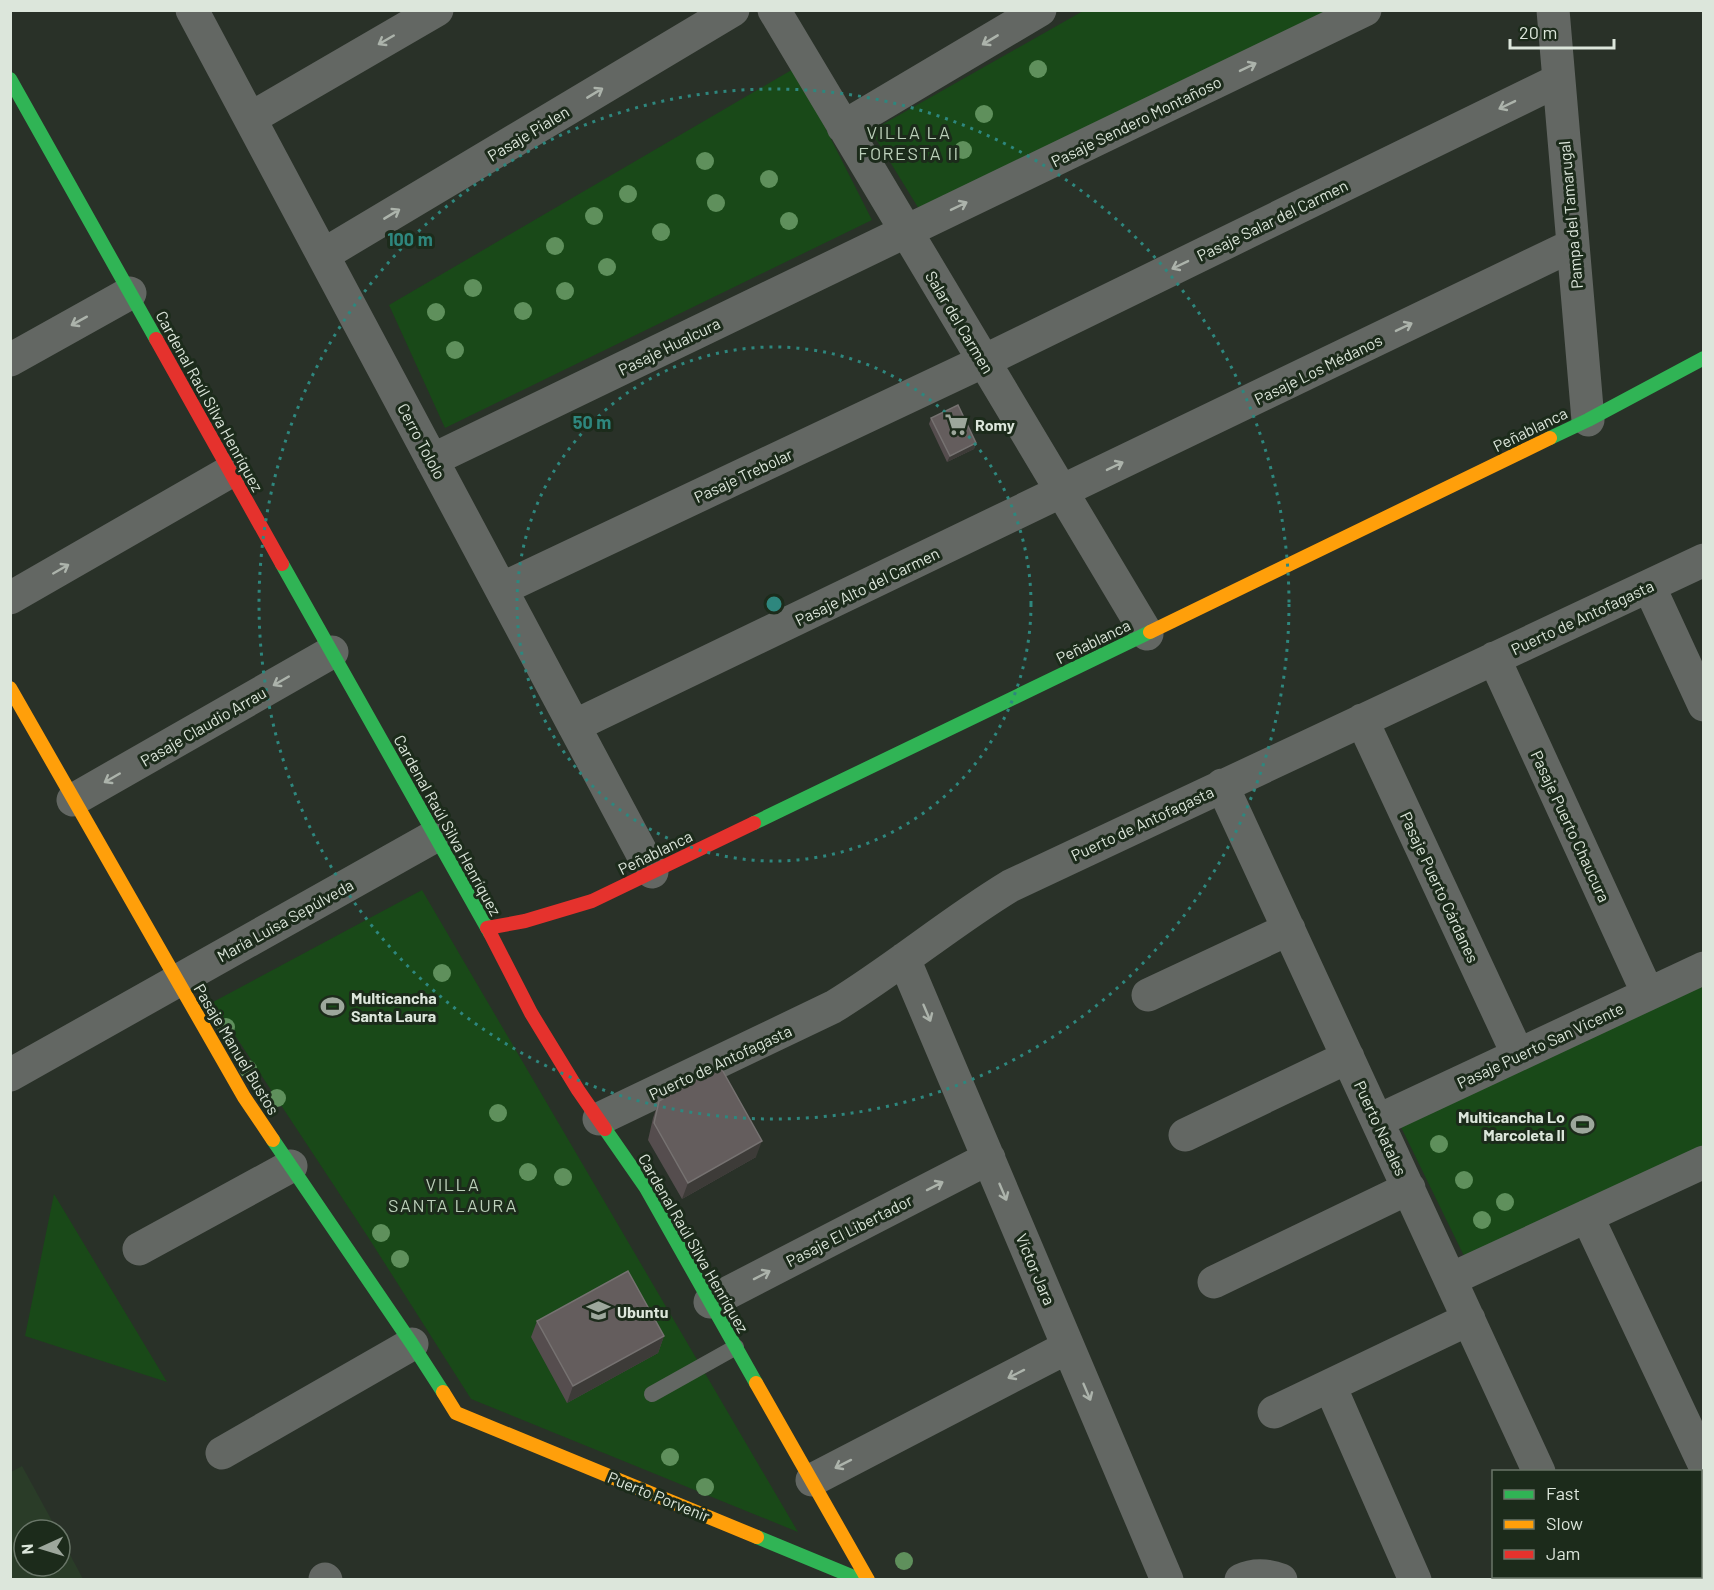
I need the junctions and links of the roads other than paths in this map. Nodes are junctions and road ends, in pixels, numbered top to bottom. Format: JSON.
{"nodes":[{"id":1,"x":192,"y":10,"type":"edge"},
{"id":2,"x":437,"y":10,"type":"edge"},
{"id":3,"x":733,"y":10,"type":"edge"},
{"id":4,"x":774,"y":10,"type":"edge"},
{"id":5,"x":1040,"y":10,"type":"edge"},
{"id":6,"x":1365,"y":10,"type":"edge"},
{"id":7,"x":1553,"y":10,"type":"edge"},
{"id":8,"x":10,"y":79,"type":"edge"},
{"id":9,"x":1559,"y":80,"type":"junction"},
{"id":10,"x":20,"y":118,"type":"edge"},
{"id":11,"x":251,"y":118,"type":"junction"},
{"id":12,"x":843,"y":127,"type":"junction"},
{"id":13,"x":906,"y":231,"type":"junction"},
{"id":14,"x":1573,"y":245,"type":"junction"},
{"id":15,"x":323,"y":255,"type":"junction"},
{"id":16,"x":130,"y":292,"type":"junction"},
{"id":17,"x":1704,"y":358,"type":"edge"},
{"id":18,"x":10,"y":360,"type":"edge"},
{"id":19,"x":984,"y":361,"type":"junction"},
{"id":20,"x":1588,"y":420,"type":"junction"},
{"id":21,"x":432,"y":460,"type":"junction"},
{"id":22,"x":231,"y":471,"type":"junction"},
{"id":23,"x":1062,"y":492,"type":"junction"},
{"id":24,"x":1704,"y":560,"type":"edge"},
{"id":25,"x":1649,"y":585,"type":"junction"},
{"id":26,"x":501,"y":589,"type":"junction"},
{"id":27,"x":10,"y":598,"type":"edge"},
{"id":28,"x":1147,"y":634,"type":"junction"},
{"id":29,"x":332,"y":652,"type":"junction"},
{"id":30,"x":1494,"y":658,"type":"junction"},
{"id":31,"x":10,"y":688,"type":"edge"},
{"id":32,"x":1704,"y":705,"type":"edge"},
{"id":33,"x":1362,"y":720,"type":"junction"},
{"id":34,"x":574,"y":726,"type":"junction"},
{"id":35,"x":1222,"y":785,"type":"junction"},
{"id":36,"x":74,"y":800,"type":"junction"},
{"id":37,"x":435,"y":836,"type":"junction"},
{"id":38,"x":652,"y":872,"type":"junction"},
{"id":39,"x":487,"y":928,"type":"junction"},
{"id":40,"x":1289,"y":929,"type":"junction"},
{"id":41,"x":904,"y":959,"type":"junction"},
{"id":42,"x":1704,"y":968,"type":"edge"},
{"id":43,"x":177,"y":981,"type":"junction"},
{"id":44,"x":1648,"y":994,"type":"junction"},
{"id":45,"x":1148,"y":995,"type":"dead end"},
{"id":46,"x":1518,"y":1055,"type":"junction"},
{"id":47,"x":1348,"y":1057,"type":"junction"},
{"id":48,"x":10,"y":1075,"type":"edge"},
{"id":49,"x":599,"y":1119,"type":"junction"},
{"id":50,"x":1377,"y":1121,"type":"junction"},
{"id":51,"x":1185,"y":1135,"type":"dead end"},
{"id":52,"x":989,"y":1158,"type":"junction"},
{"id":53,"x":1704,"y":1162,"type":"edge"},
{"id":54,"x":291,"y":1166,"type":"junction"},
{"id":55,"x":1409,"y":1188,"type":"junction"},
{"id":56,"x":1587,"y":1216,"type":"junction"},
{"id":57,"x":139,"y":1249,"type":"dead end"},
{"id":58,"x":1450,"y":1279,"type":"junction"},
{"id":59,"x":1214,"y":1282,"type":"dead end"},
{"id":60,"x":710,"y":1302,"type":"junction"},
{"id":61,"x":1469,"y":1319,"type":"junction"},
{"id":62,"x":412,"y":1344,"type":"junction"},
{"id":63,"x":736,"y":1347,"type":"junction"},
{"id":64,"x":1068,"y":1347,"type":"junction"},
{"id":65,"x":1330,"y":1386,"type":"junction"},
{"id":66,"x":652,"y":1394,"type":"dead end"},
{"id":67,"x":1274,"y":1412,"type":"dead end"},
{"id":68,"x":456,"y":1413,"type":"joint"},
{"id":69,"x":222,"y":1453,"type":"dead end"},
{"id":70,"x":1704,"y":1464,"type":"edge"},
{"id":71,"x":1538,"y":1470,"type":"edge"},
{"id":72,"x":812,"y":1480,"type":"junction"},
{"id":73,"x":861,"y":1580,"type":"edge"},
{"id":74,"x":868,"y":1580,"type":"edge"},
{"id":75,"x":1167,"y":1580,"type":"edge"},
{"id":76,"x":1241,"y":1580,"type":"edge"},
{"id":77,"x":1281,"y":1580,"type":"edge"},
{"id":78,"x":1415,"y":1580,"type":"edge"}],
"edges":[{"from":1,"to":11,"type":"street","name":"Cerro Tololo"},
{"from":2,"to":11,"type":"street","one_way":true},
{"from":15,"to":3,"type":"street","name":"Pasaje Pialen","one_way":true},
{"from":4,"to":12,"type":"street","name":"Salar del Carmen"},
{"from":5,"to":12,"type":"street","one_way":true},
{"from":13,"to":6,"type":"street","name":"Pasaje Sendero Montañoso","one_way":true},
{"from":7,"to":9,"type":"street","name":"Pampa del Tamarugal"},
{"from":8,"to":10,"type":"street","name":"Cardenal Raúl Silva Henríquez"},
{"from":9,"to":14,"type":"street","name":"Pampa del Tamarugal"},
{"from":9,"to":19,"type":"street","name":"Pasaje Salar del Carmen","one_way":true},
{"from":10,"to":16,"type":"street","name":"Cardenal Raúl Silva Henríquez"},
{"from":11,"to":15,"type":"street","name":"Cerro Tololo"},
{"from":12,"to":13,"type":"street","name":"Salar del Carmen"},
{"from":13,"to":19,"type":"street","name":"Salar del Carmen"},
{"from":13,"to":21,"type":"street","name":"Pasaje Hualcura"},
{"from":14,"to":20,"type":"street","name":"Pampa del Tamarugal"},
{"from":23,"to":14,"type":"street","name":"Pasaje Los Médanos","one_way":true},
{"from":15,"to":21,"type":"street","name":"Cerro Tololo"},
{"from":16,"to":18,"type":"street","one_way":true},
{"from":16,"to":22,"type":"street","name":"Cardenal Raúl Silva Henríquez"},
{"from":17,"to":20,"type":"street","name":"Peñablanca"},
{"from":19,"to":23,"type":"street","name":"Salar del Carmen"},
{"from":19,"to":26,"type":"street","name":"Pasaje Trebolar"},
{"from":20,"to":28,"type":"street","name":"Peñablanca"},
{"from":21,"to":26,"type":"street","name":"Cerro Tololo"},
{"from":27,"to":22,"type":"street","one_way":true},
{"from":22,"to":29,"type":"street","name":"Cardenal Raúl Silva Henríquez"},
{"from":23,"to":28,"type":"street","name":"Salar del Carmen"},
{"from":23,"to":34,"type":"street","name":"Pasaje Alto del Carmen"},
{"from":24,"to":25,"type":"street","name":"Puerto de Antofagasta"},
{"from":25,"to":30,"type":"street","name":"Puerto de Antofagasta"},
{"from":25,"to":32,"type":"street"},
{"from":26,"to":34,"type":"street","name":"Cerro Tololo"},
{"from":28,"to":38,"type":"street","name":"Peñablanca"},
{"from":29,"to":36,"type":"street","name":"Pasaje Claudio Arrau","one_way":true},
{"from":29,"to":37,"type":"street","name":"Cardenal Raúl Silva Henríquez"},
{"from":30,"to":33,"type":"street","name":"Puerto de Antofagasta"},
{"from":30,"to":44,"type":"street","name":"Pasaje Puerto Chaucura"},
{"from":31,"to":36,"type":"street","name":"Pasaje Manuel Bustos"},
{"from":33,"to":35,"type":"street","name":"Puerto de Antofagasta"},
{"from":33,"to":46,"type":"street","name":"Pasaje Puerto Cárdanes"},
{"from":34,"to":38,"type":"street","name":"Cerro Tololo"},
{"from":35,"to":40,"type":"street","name":"Puerto Natales"},
{"from":35,"to":41,"type":"street","name":"Puerto de Antofagasta"},
{"from":36,"to":43,"type":"street","name":"Pasaje Manuel Bustos"},
{"from":37,"to":39,"type":"street","name":"Cardenal Raúl Silva Henríquez"},
{"from":37,"to":43,"type":"street","name":"María Luisa Sepúlveda"},
{"from":38,"to":39,"type":"street","name":"Peñablanca"},
{"from":39,"to":49,"type":"street","name":"Cardenal Raúl Silva Henríquez"},
{"from":40,"to":45,"type":"street"},
{"from":40,"to":47,"type":"street","name":"Puerto Natales"},
{"from":41,"to":49,"type":"street","name":"Puerto de Antofagasta"},
{"from":41,"to":52,"type":"street","name":"Víctor Jara","one_way":true},
{"from":42,"to":44,"type":"street","name":"Pasaje Puerto San Vicente"},
{"from":43,"to":48,"type":"street","name":"María Luisa Sepúlveda"},
{"from":43,"to":54,"type":"street","name":"Pasaje Manuel Bustos"},
{"from":44,"to":46,"type":"street","name":"Pasaje Puerto San Vicente"},
{"from":46,"to":50,"type":"street","name":"Pasaje Puerto San Vicente"},
{"from":47,"to":50,"type":"street","name":"Puerto Natales"},
{"from":47,"to":51,"type":"street"},
{"from":49,"to":60,"type":"street","name":"Cardenal Raúl Silva Henríquez"},
{"from":50,"to":55,"type":"street","name":"Puerto Natales"},
{"from":60,"to":52,"type":"street","name":"Pasaje El Libertador","one_way":true},
{"from":52,"to":64,"type":"street","name":"Víctor Jara","one_way":true},
{"from":53,"to":56,"type":"street"},
{"from":54,"to":57,"type":"street"},
{"from":54,"to":62,"type":"street","name":"Pasaje Manuel Bustos"},
{"from":55,"to":58,"type":"street","name":"Puerto Natales"},
{"from":55,"to":59,"type":"street"},
{"from":56,"to":58,"type":"street"},
{"from":56,"to":70,"type":"street"},
{"from":58,"to":61,"type":"street","name":"Puerto Natales"},
{"from":60,"to":63,"type":"street","name":"Cardenal Raúl Silva Henríquez"},
{"from":61,"to":65,"type":"street"},
{"from":61,"to":71,"type":"street","name":"Puerto Natales"},
{"from":62,"to":68,"type":"street","name":"Pasaje Manuel Bustos"},
{"from":62,"to":69,"type":"street"},
{"from":63,"to":66,"type":"lane"},
{"from":63,"to":72,"type":"street","name":"Cardenal Raúl Silva Henríquez"},
{"from":64,"to":72,"type":"street","one_way":true},
{"from":64,"to":75,"type":"street","name":"Víctor Jara","one_way":true},
{"from":65,"to":67,"type":"street"},
{"from":65,"to":78,"type":"street"},
{"from":68,"to":73,"type":"street","name":"Puerto Porvenir"},
{"from":72,"to":74,"type":"street","name":"Cardenal Raúl Silva Henríquez"},
{"from":76,"to":77,"type":"street"}]}
